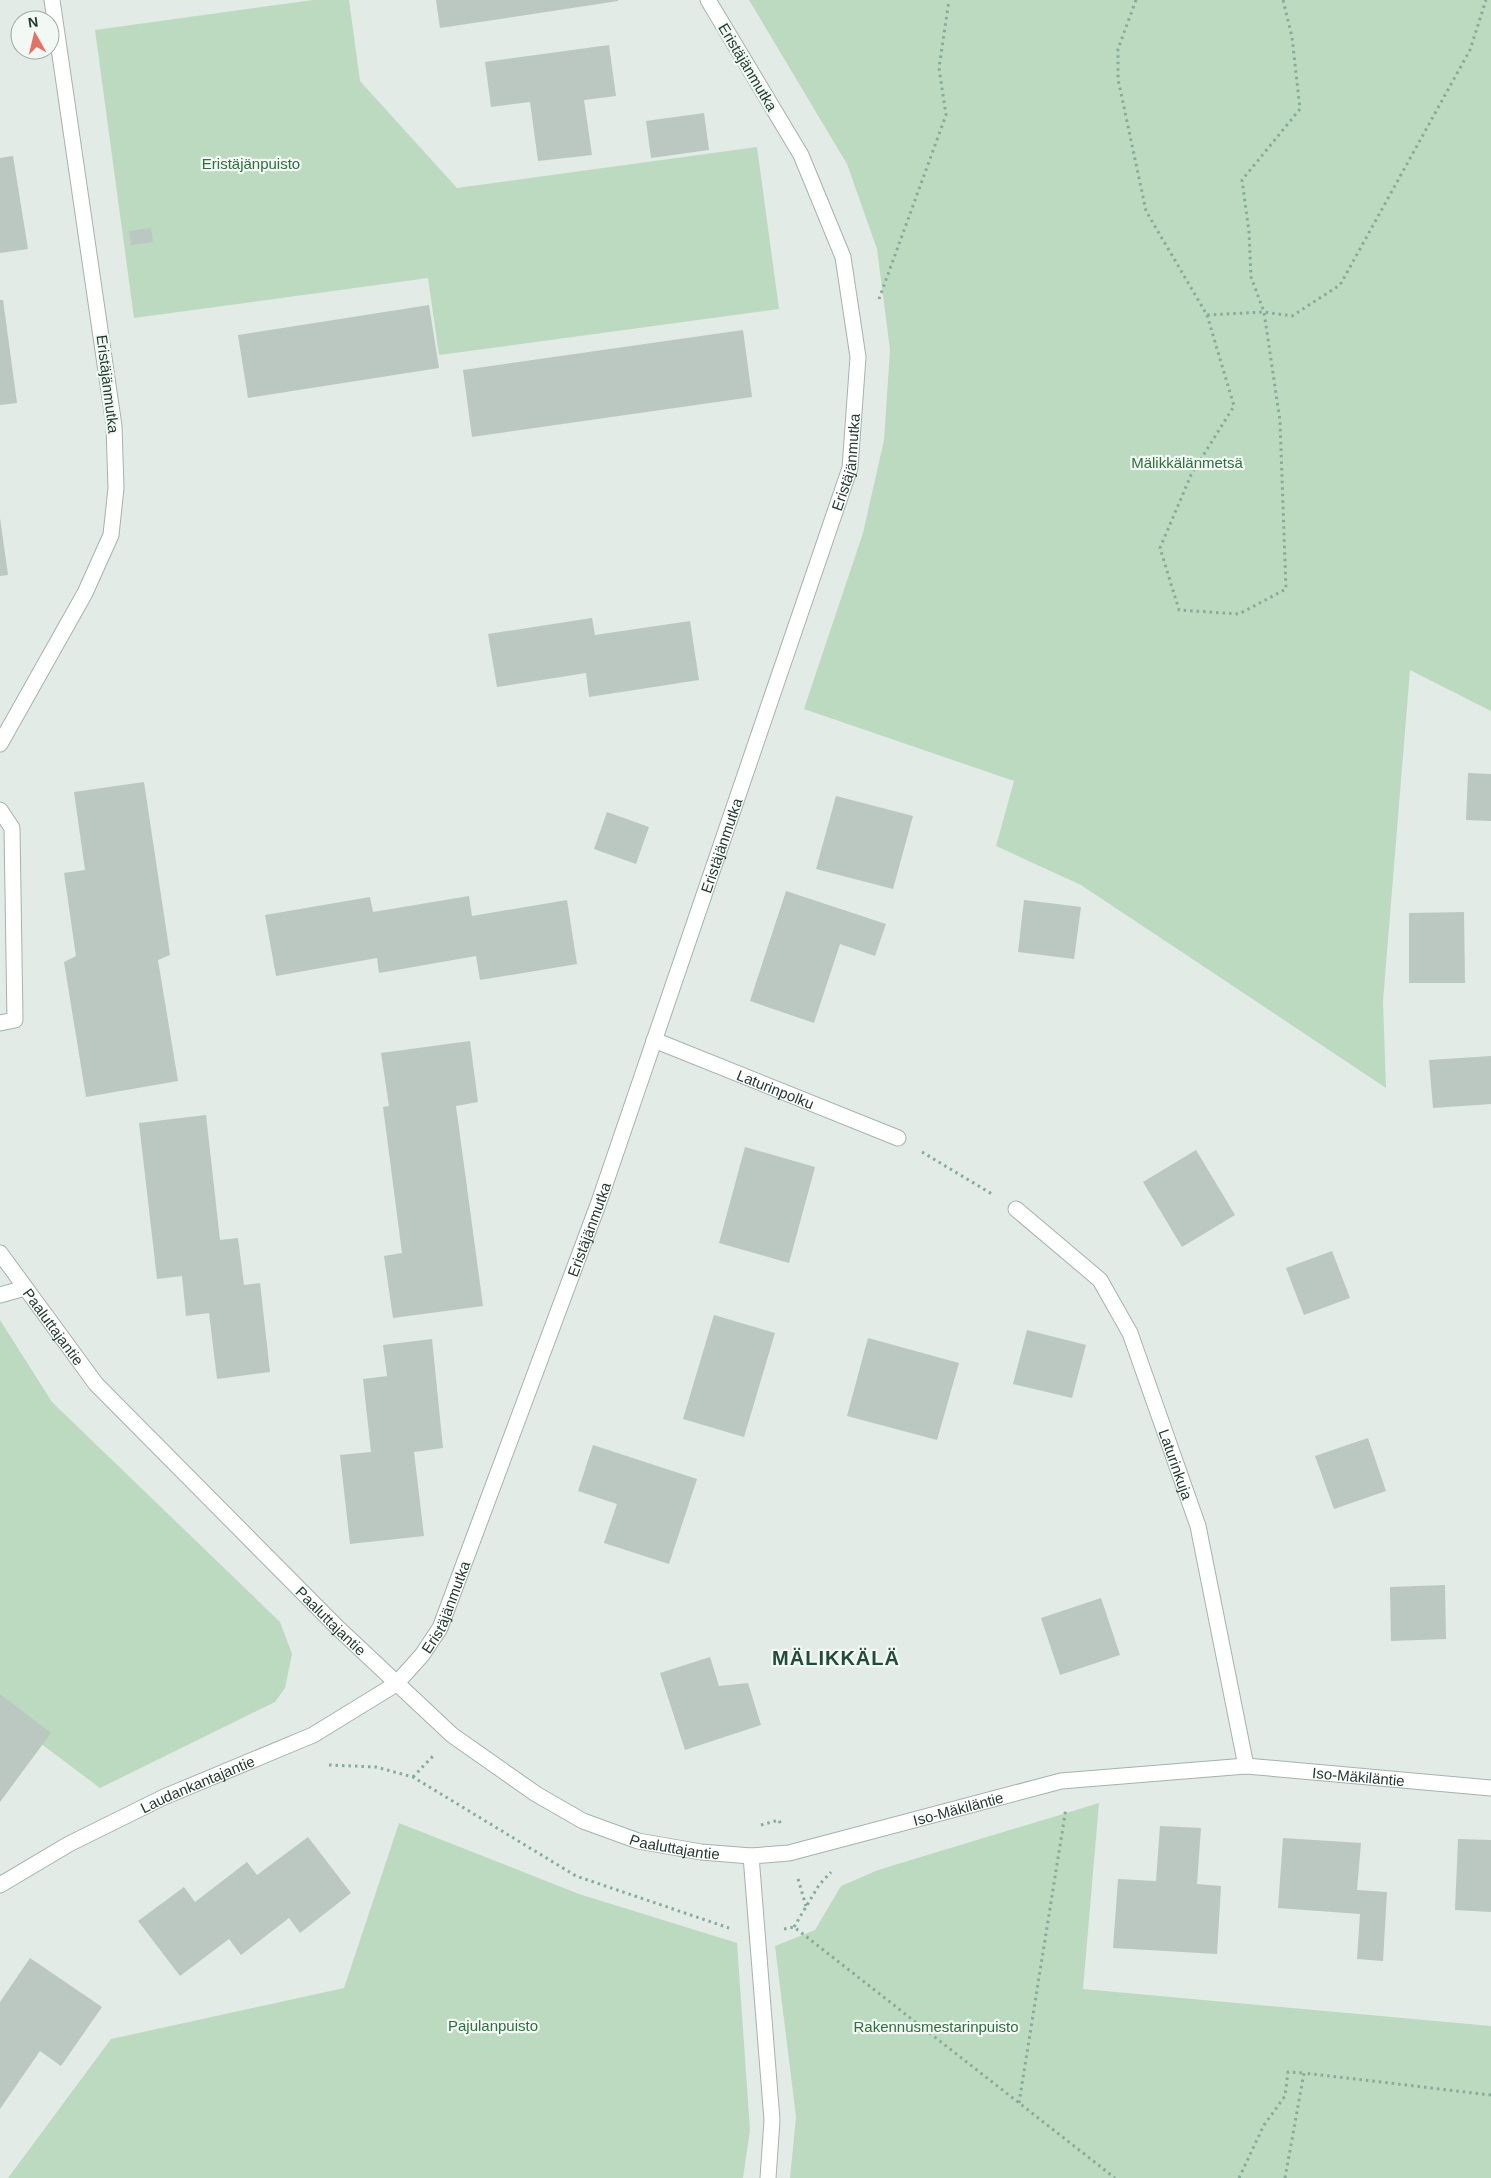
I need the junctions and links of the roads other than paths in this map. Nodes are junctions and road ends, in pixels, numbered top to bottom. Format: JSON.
{"nodes":[{"id":1,"x":52,"y":0,"type":"edge"},
{"id":2,"x":708,"y":0,"type":"edge"},
{"id":3,"x":0,"y":744,"type":"edge"},
{"id":4,"x":0,"y":810,"type":"edge"},
{"id":5,"x":0,"y":1023,"type":"edge"},
{"id":6,"x":654,"y":1040,"type":"junction"},
{"id":7,"x":898,"y":1138,"type":"road end"},
{"id":8,"x":1016,"y":1209,"type":"road end"},
{"id":9,"x":0,"y":1253,"type":"edge"},
{"id":10,"x":25,"y":1288,"type":"junction"},
{"id":11,"x":0,"y":1295,"type":"edge"},
{"id":12,"x":396,"y":1684,"type":"junction"},
{"id":13,"x":1246,"y":1766,"type":"junction"},
{"id":14,"x":1491,"y":1788,"type":"edge"},
{"id":15,"x":750,"y":1856,"type":"junction"},
{"id":16,"x":0,"y":1885,"type":"edge"},
{"id":17,"x":768,"y":2178,"type":"edge"}],
"edges":[{"from":1,"to":3,"type":"street","name":"Eristäjänmutka"},
{"from":2,"to":6,"type":"street","name":"Eristäjänmutka"},
{"from":4,"to":5,"type":"street"},
{"from":6,"to":7,"type":"street","name":"Laturinpolku"},
{"from":6,"to":12,"type":"street","name":"Eristäjänmutka"},
{"from":8,"to":13,"type":"street","name":"Laturinkuja"},
{"from":9,"to":10,"type":"street","name":"Paaluttajantie"},
{"from":10,"to":11,"type":"street"},
{"from":10,"to":12,"type":"street","name":"Paaluttajantie"},
{"from":12,"to":15,"type":"street","name":"Paaluttajantie"},
{"from":12,"to":16,"type":"street","name":"Laudankantajantie"},
{"from":13,"to":14,"type":"street","name":"Iso-Mäkiläntie"},
{"from":13,"to":15,"type":"street","name":"Iso-Mäkiläntie"},
{"from":15,"to":17,"type":"street"}]}
